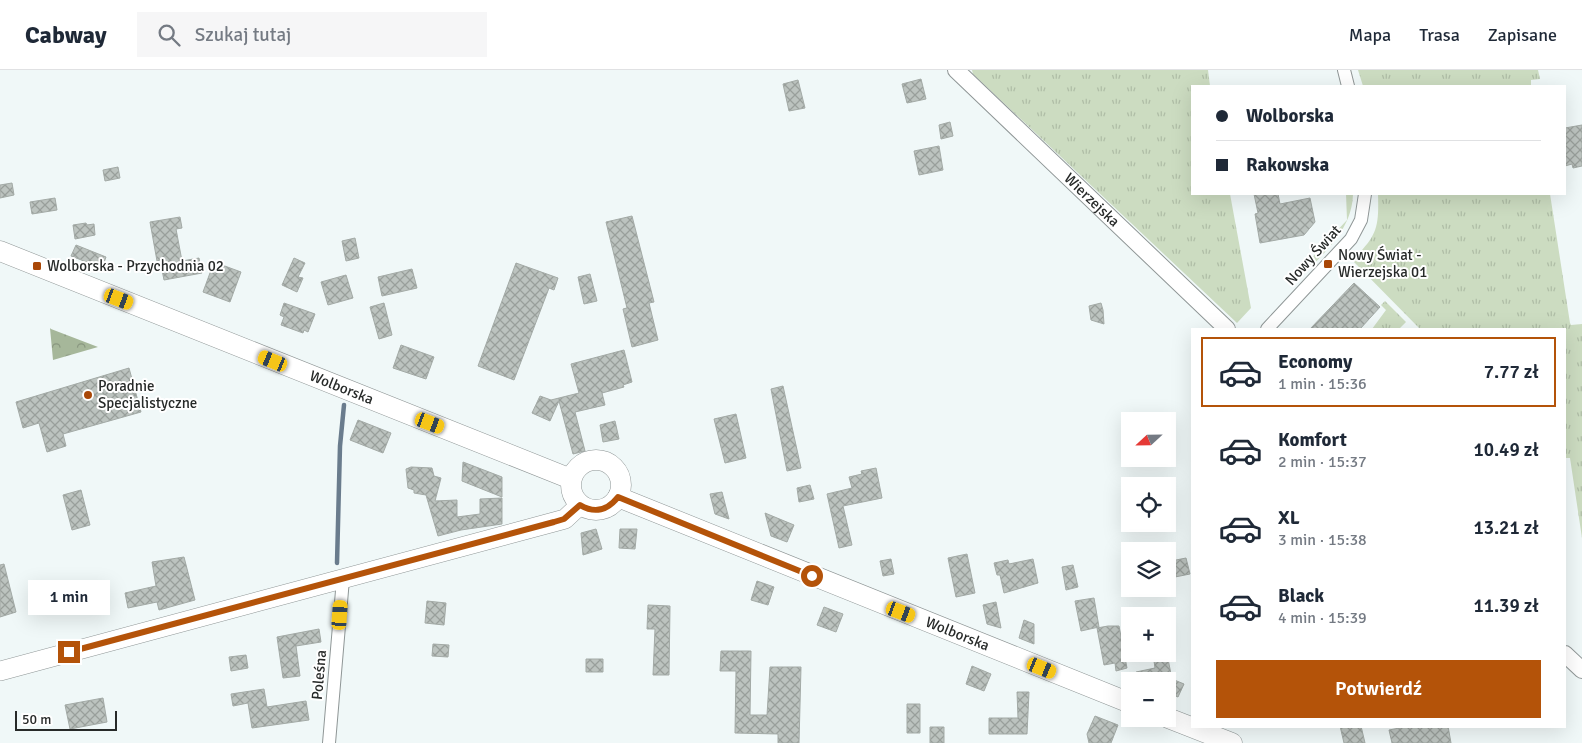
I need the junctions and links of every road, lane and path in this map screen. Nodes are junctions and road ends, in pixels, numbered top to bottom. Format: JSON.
{"nodes":[{"id":1,"x":956,"y":70,"type":"edge"},
{"id":2,"x":1344,"y":70,"type":"edge"},
{"id":3,"x":1348,"y":85,"type":"edge"},
{"id":4,"x":1365,"y":195,"type":"edge"},
{"id":5,"x":0,"y":251,"type":"edge"},
{"id":6,"x":1226,"y":328,"type":"edge"},
{"id":7,"x":1268,"y":328,"type":"edge"},
{"id":8,"x":571,"y":479,"type":"junction"},
{"id":9,"x":618,"y":497,"type":"junction"},
{"id":10,"x":580,"y":505,"type":"junction"},
{"id":11,"x":343,"y":579,"type":"junction"},
{"id":12,"x":1566,"y":655,"type":"edge"},
{"id":13,"x":1582,"y":670,"type":"edge"},
{"id":14,"x":0,"y":671,"type":"edge"},
{"id":15,"x":1121,"y":699,"type":"edge"},
{"id":16,"x":1176,"y":721,"type":"edge"},
{"id":17,"x":1191,"y":727,"type":"edge"},
{"id":18,"x":1194,"y":728,"type":"edge"},
{"id":19,"x":330,"y":743,"type":"edge"},
{"id":20,"x":1232,"y":743,"type":"edge"}],
"edges":[{"from":1,"to":6,"type":"street","name":"Wierzejska"},
{"from":2,"to":3,"type":"street"},
{"from":4,"to":7,"type":"street","name":"Nowy Świat"},
{"from":5,"to":8,"type":"main road","name":"Wolborska"},
{"from":8,"to":9,"type":"main road"},
{"from":8,"to":10,"type":"main road"},
{"from":9,"to":10,"type":"main road"},
{"from":9,"to":15,"type":"main road","name":"Wolborska"},
{"from":10,"to":11,"type":"main road"},
{"from":11,"to":14,"type":"main road"},
{"from":11,"to":19,"type":"street","name":"Poleśna"},
{"from":12,"to":13,"type":"street"},
{"from":16,"to":17,"type":"main road"},
{"from":18,"to":20,"type":"main road"}]}
